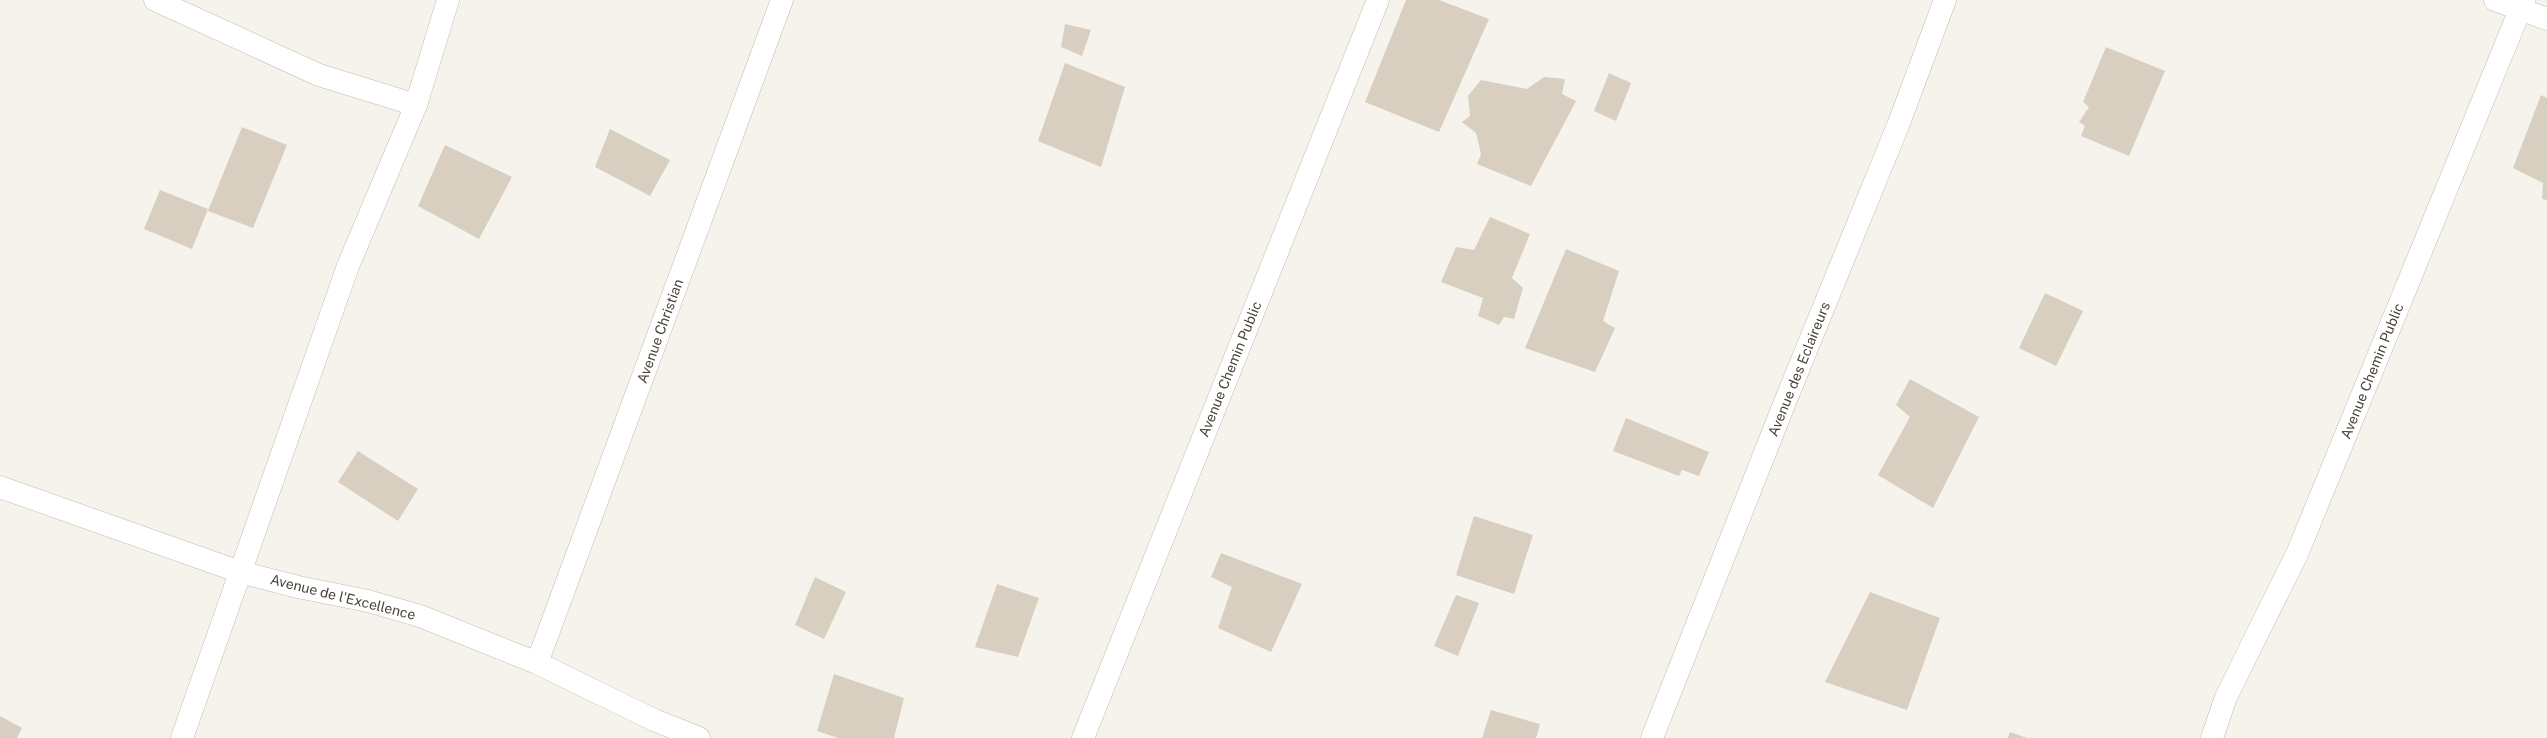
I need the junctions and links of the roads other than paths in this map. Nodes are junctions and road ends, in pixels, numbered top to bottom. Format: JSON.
{"nodes":[{"id":1,"x":155,"y":0,"type":"edge"},
{"id":2,"x":448,"y":0,"type":"edge"},
{"id":3,"x":782,"y":0,"type":"edge"},
{"id":4,"x":1378,"y":0,"type":"edge"},
{"id":5,"x":1945,"y":0,"type":"edge"},
{"id":6,"x":2495,"y":0,"type":"edge"},
{"id":7,"x":2523,"y":4,"type":"edge"},
{"id":8,"x":2547,"y":19,"type":"edge"},
{"id":9,"x":416,"y":105,"type":"junction"},
{"id":10,"x":0,"y":487,"type":"edge"},
{"id":11,"x":240,"y":572,"type":"junction"},
{"id":12,"x":537,"y":663,"type":"junction"},
{"id":13,"x":182,"y":738,"type":"edge"},
{"id":14,"x":699,"y":738,"type":"edge"},
{"id":15,"x":1083,"y":738,"type":"edge"},
{"id":16,"x":1652,"y":738,"type":"edge"},
{"id":17,"x":2212,"y":738,"type":"edge"}],
"edges":[{"from":1,"to":9,"type":"street"},
{"from":2,"to":9,"type":"street"},
{"from":3,"to":12,"type":"street","name":"Avenue Christian"},
{"from":4,"to":15,"type":"street","name":"Avenue Chemin Public"},
{"from":5,"to":16,"type":"street","name":"Avenue des Eclaireurs"},
{"from":6,"to":7,"type":"street"},
{"from":7,"to":8,"type":"street"},
{"from":7,"to":17,"type":"street","name":"Avenue Chemin Public"},
{"from":9,"to":11,"type":"street"},
{"from":10,"to":11,"type":"street","name":"Avenue de l'Excellence"},
{"from":11,"to":12,"type":"street","name":"Avenue de l'Excellence"},
{"from":11,"to":13,"type":"street"},
{"from":12,"to":14,"type":"street","name":"Avenue de l'Excellence"}]}
